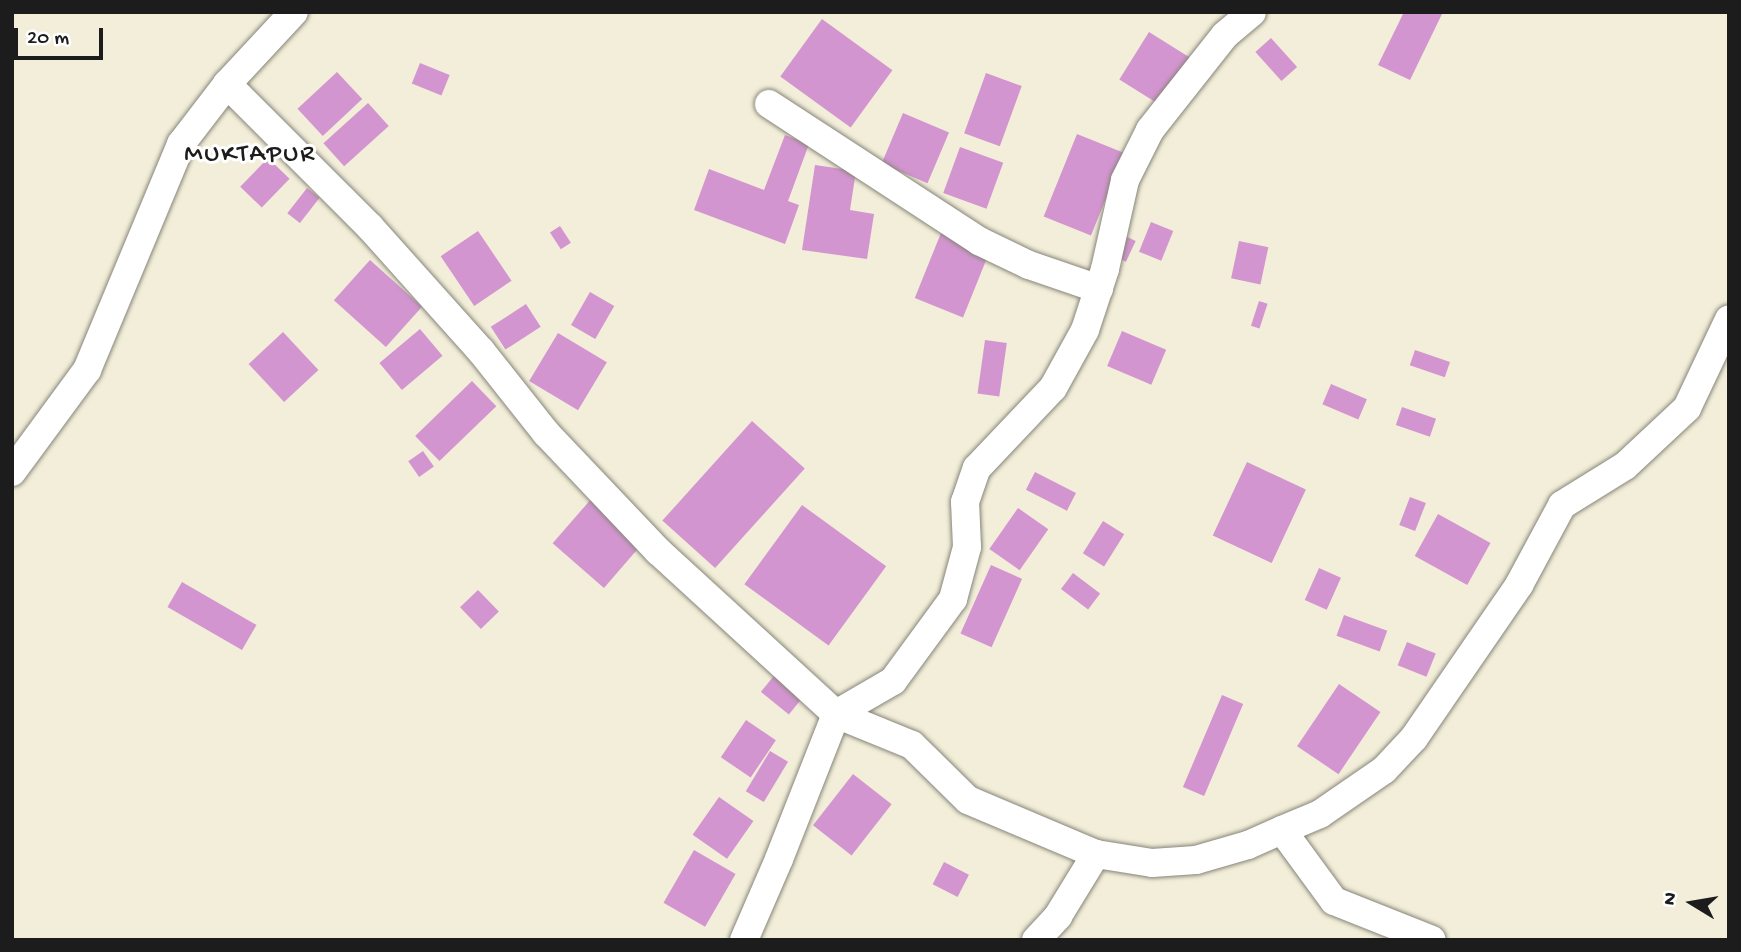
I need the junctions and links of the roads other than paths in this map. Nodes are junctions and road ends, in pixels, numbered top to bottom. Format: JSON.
{"nodes":[{"id":1,"x":294,"y":12,"type":"edge"},
{"id":2,"x":1252,"y":12,"type":"edge"},
{"id":3,"x":227,"y":84,"type":"junction"},
{"id":4,"x":769,"y":104,"type":"dead end"},
{"id":5,"x":1098,"y":289,"type":"junction"},
{"id":6,"x":1729,"y":319,"type":"edge"},
{"id":7,"x":12,"y":472,"type":"edge"},
{"id":8,"x":836,"y":714,"type":"junction"},
{"id":9,"x":1282,"y":830,"type":"junction"},
{"id":10,"x":1096,"y":854,"type":"junction"},
{"id":11,"x":744,"y":940,"type":"edge"},
{"id":12,"x":1036,"y":940,"type":"edge"},
{"id":13,"x":1432,"y":940,"type":"edge"}],
"edges":[{"from":1,"to":3,"type":"street"},
{"from":2,"to":5,"type":"street"},
{"from":3,"to":7,"type":"street"},
{"from":3,"to":8,"type":"street"},
{"from":4,"to":5,"type":"street"},
{"from":5,"to":8,"type":"street"},
{"from":6,"to":9,"type":"street"},
{"from":8,"to":10,"type":"street"},
{"from":8,"to":11,"type":"street"},
{"from":9,"to":10,"type":"street"},
{"from":9,"to":13,"type":"street"},
{"from":10,"to":12,"type":"street"}]}
